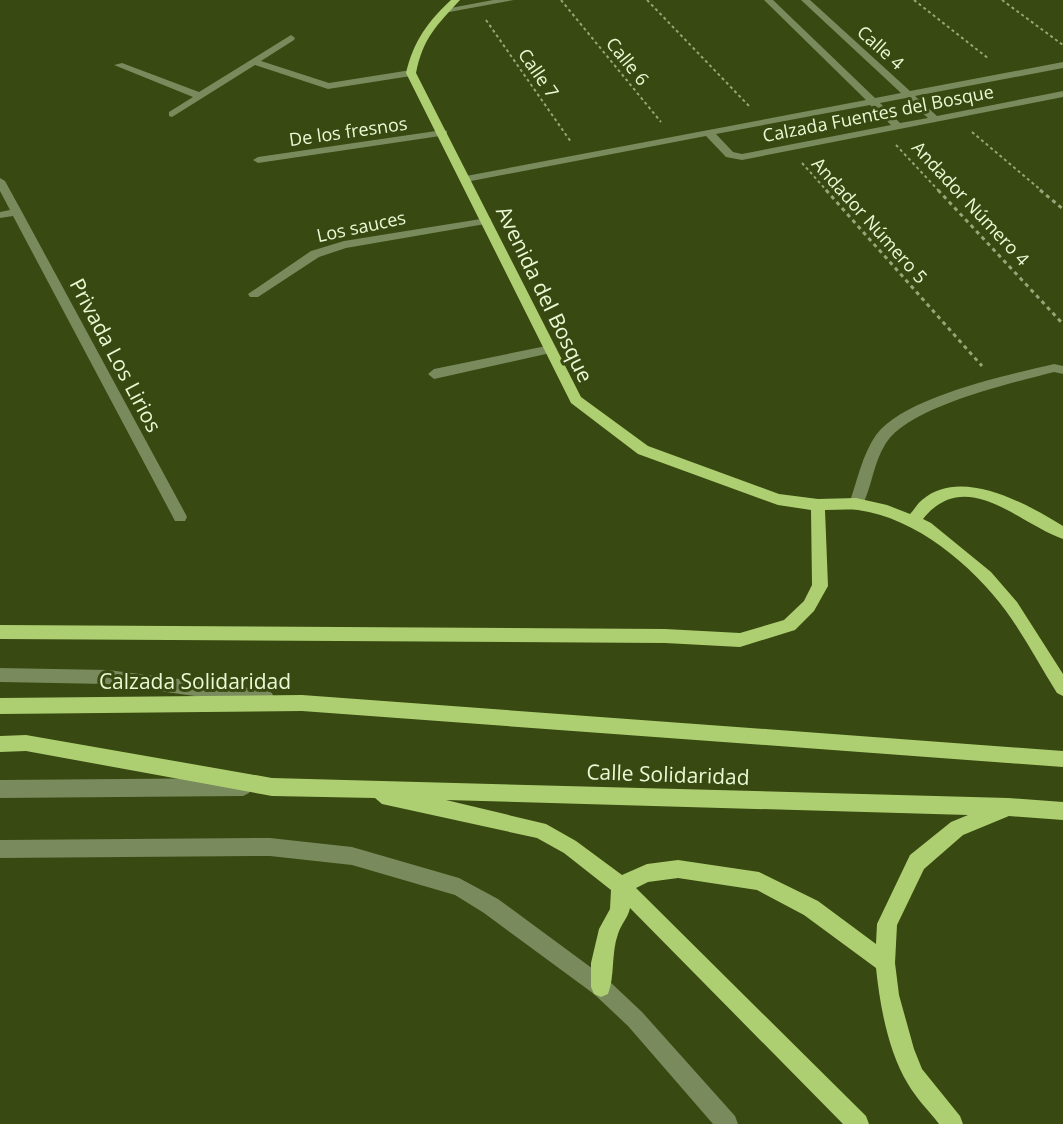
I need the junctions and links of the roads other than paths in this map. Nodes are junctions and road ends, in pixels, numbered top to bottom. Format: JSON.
{"nodes":[{"id":1,"x":456,"y":0,"type":"edge"},
{"id":2,"x":510,"y":0,"type":"edge"},
{"id":3,"x":768,"y":0,"type":"edge"},
{"id":4,"x":805,"y":0,"type":"edge"},
{"id":5,"x":444,"y":10,"type":"junction"},
{"id":6,"x":291,"y":38,"type":"dead end"},
{"id":7,"x":253,"y":61,"type":"junction"},
{"id":8,"x":119,"y":65,"type":"dead end"},
{"id":9,"x":1063,"y":65,"type":"edge"},
{"id":10,"x":411,"y":73,"type":"junction"},
{"id":11,"x":908,"y":94,"type":"junction"},
{"id":12,"x":1063,"y":94,"type":"edge"},
{"id":13,"x":200,"y":96,"type":"junction"},
{"id":14,"x":872,"y":101,"type":"junction"},
{"id":15,"x":172,"y":114,"type":"dead end"},
{"id":16,"x":935,"y":119,"type":"junction"},
{"id":17,"x":898,"y":126,"type":"junction"},
{"id":18,"x":709,"y":133,"type":"junction"},
{"id":19,"x":443,"y":134,"type":"junction"},
{"id":20,"x":258,"y":160,"type":"dead end"},
{"id":21,"x":466,"y":179,"type":"junction"},
{"id":22,"x":0,"y":181,"type":"edge"},
{"id":23,"x":17,"y":212,"type":"junction"},
{"id":24,"x":0,"y":215,"type":"edge"},
{"id":25,"x":487,"y":221,"type":"junction"},
{"id":26,"x":254,"y":294,"type":"dead end"},
{"id":27,"x":551,"y":349,"type":"junction"},
{"id":28,"x":1063,"y":370,"type":"edge"},
{"id":29,"x":435,"y":374,"type":"dead end"},
{"id":30,"x":856,"y":504,"type":"junction"},
{"id":31,"x":818,"y":505,"type":"junction"},
{"id":32,"x":180,"y":517,"type":"dead end"},
{"id":33,"x":913,"y":521,"type":"junction"},
{"id":34,"x":1063,"y":532,"type":"edge"},
{"id":35,"x":0,"y":632,"type":"edge"},
{"id":36,"x":0,"y":675,"type":"edge"},
{"id":37,"x":1063,"y":688,"type":"edge"},
{"id":38,"x":302,"y":703,"type":"junction"},
{"id":39,"x":0,"y":706,"type":"edge"},
{"id":40,"x":0,"y":744,"type":"edge"},
{"id":41,"x":1063,"y":759,"type":"edge"},
{"id":42,"x":272,"y":787,"type":"junction"},
{"id":43,"x":347,"y":787,"type":"junction"},
{"id":44,"x":0,"y":789,"type":"edge"},
{"id":45,"x":1008,"y":807,"type":"junction"},
{"id":46,"x":1063,"y":811,"type":"edge"},
{"id":47,"x":0,"y":849,"type":"edge"},
{"id":48,"x":620,"y":885,"type":"junction"},
{"id":49,"x":885,"y":963,"type":"junction"},
{"id":50,"x":602,"y":987,"type":"junction"},
{"id":51,"x":720,"y":1121,"type":"edge"},
{"id":52,"x":858,"y":1124,"type":"edge"},
{"id":53,"x":952,"y":1124,"type":"edge"}],
"edges":[{"from":1,"to":5,"type":"main road"},
{"from":2,"to":5,"type":"street"},
{"from":3,"to":14,"type":"street","name":"Andador Número 4"},
{"from":4,"to":11,"type":"street","name":"Calle 4"},
{"from":5,"to":10,"type":"main road"},
{"from":6,"to":7,"type":"street"},
{"from":7,"to":10,"type":"street"},
{"from":7,"to":13,"type":"street"},
{"from":8,"to":13,"type":"street"},
{"from":9,"to":11,"type":"street","name":"Calzada Fuentes del Bosque"},
{"from":10,"to":19,"type":"main road","name":"Avenida del Bosque"},
{"from":11,"to":14,"type":"street","name":"Calzada Fuentes del Bosque"},
{"from":11,"to":16,"type":"street","name":"Calle 4"},
{"from":12,"to":16,"type":"street","name":"Calzada Fuentes del Bosque"},
{"from":13,"to":15,"type":"street"},
{"from":14,"to":17,"type":"street","name":"Andador Número 4"},
{"from":14,"to":18,"type":"street","name":"Calzada Fuentes del Bosque"},
{"from":16,"to":17,"type":"street","name":"Calzada Fuentes del Bosque"},
{"from":17,"to":18,"type":"street","name":"Calzada Fuentes del Bosque"},
{"from":18,"to":21,"type":"street","name":"Calzada Fuentes del Bosque"},
{"from":19,"to":20,"type":"street","name":"De los fresnos"},
{"from":19,"to":21,"type":"main road","name":"Avenida del Bosque"},
{"from":21,"to":25,"type":"main road","name":"Avenida del Bosque"},
{"from":22,"to":23,"type":"street","name":"Privada Los Lirios"},
{"from":23,"to":24,"type":"street"},
{"from":23,"to":32,"type":"street","name":"Privada Los Lirios"},
{"from":25,"to":26,"type":"street","name":"Los sauces"},
{"from":25,"to":27,"type":"main road","name":"Avenida del Bosque"},
{"from":27,"to":29,"type":"street"},
{"from":27,"to":31,"type":"main road","name":"Avenida del Bosque"},
{"from":28,"to":30,"type":"street"},
{"from":30,"to":31,"type":"main road","name":"Avenida del Bosque"},
{"from":30,"to":33,"type":"main road","name":"Avenida del Bosque"},
{"from":31,"to":35,"type":"main road"},
{"from":33,"to":34,"type":"main road"},
{"from":33,"to":37,"type":"main road","name":"Avenida del Bosque"},
{"from":36,"to":38,"type":"street","name":"Calzada Solidaridad"},
{"from":38,"to":39,"type":"main road","name":"Calzada Solidaridad"},
{"from":38,"to":41,"type":"main road","name":"Calle Solidaridad"},
{"from":40,"to":42,"type":"main road"},
{"from":42,"to":43,"type":"main road","name":"Calle Solidaridad"},
{"from":42,"to":44,"type":"street"},
{"from":43,"to":45,"type":"main road","name":"Calle Solidaridad"},
{"from":43,"to":48,"type":"main road"},
{"from":45,"to":46,"type":"main road","name":"Calle Solidaridad"},
{"from":45,"to":49,"type":"main road"},
{"from":47,"to":50,"type":"street"},
{"from":48,"to":49,"type":"main road"},
{"from":48,"to":50,"type":"main road"},
{"from":48,"to":52,"type":"main road"},
{"from":49,"to":53,"type":"main road"},
{"from":50,"to":51,"type":"street"}]}
